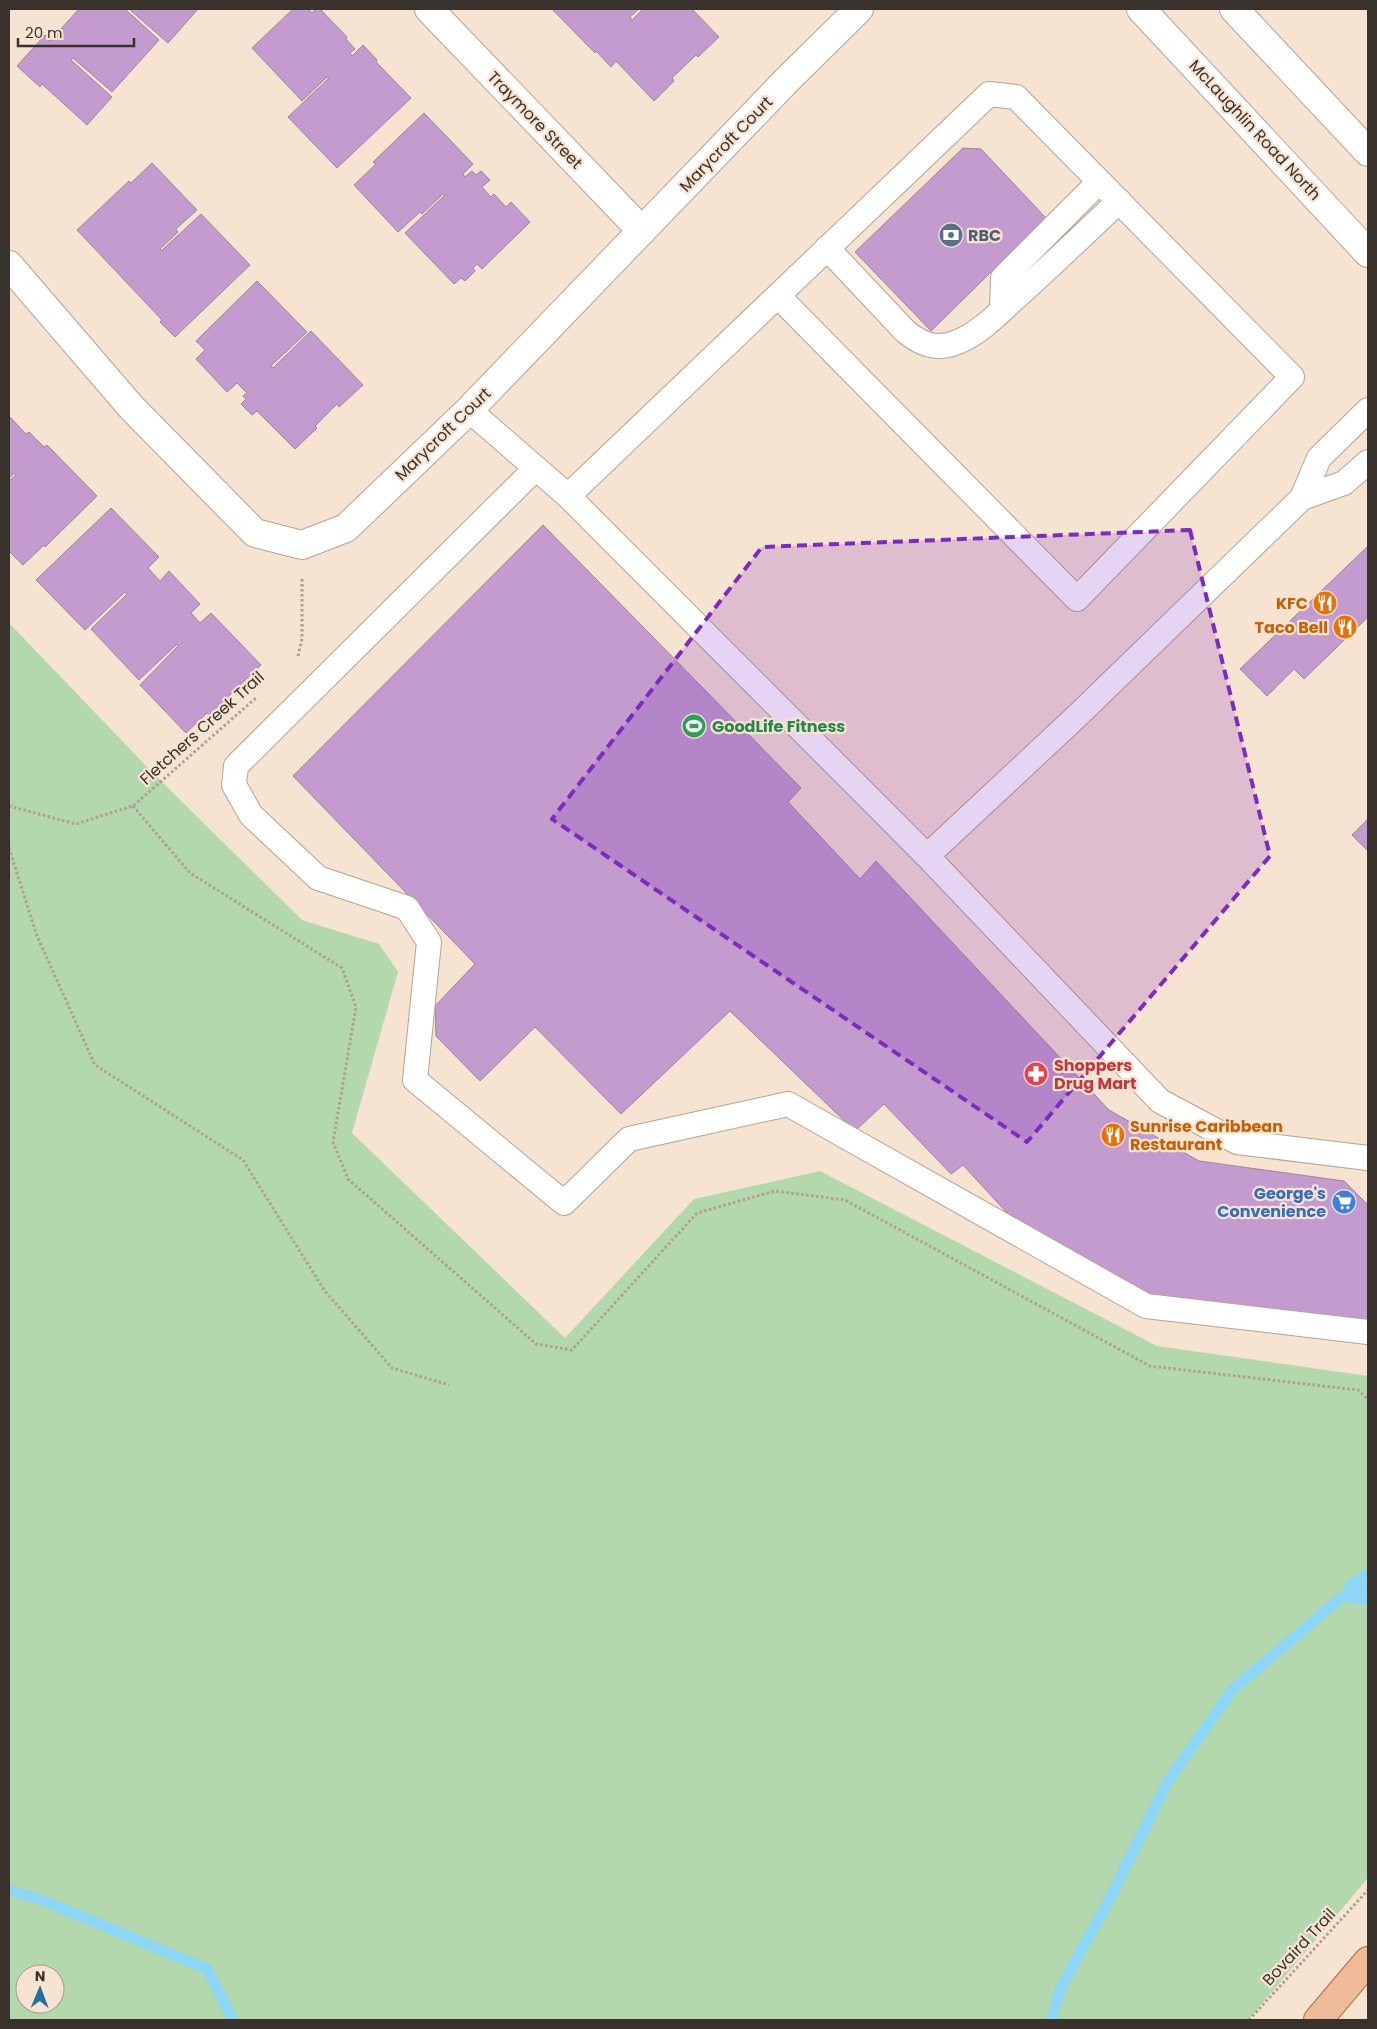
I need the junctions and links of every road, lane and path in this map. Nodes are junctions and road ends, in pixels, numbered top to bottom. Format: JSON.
{"nodes":[{"id":1,"x":429,"y":9,"type":"edge"},
{"id":2,"x":859,"y":9,"type":"edge"},
{"id":3,"x":1142,"y":9,"type":"edge"},
{"id":4,"x":1234,"y":9,"type":"edge"},
{"id":5,"x":1368,"y":152,"type":"edge"},
{"id":6,"x":1099,"y":182,"type":"junction"},
{"id":7,"x":1119,"y":201,"type":"junction"},
{"id":8,"x":642,"y":232,"type":"junction"},
{"id":9,"x":827,"y":248,"type":"junction"},
{"id":10,"x":1368,"y":253,"type":"edge"},
{"id":11,"x":9,"y":265,"type":"edge"},
{"id":12,"x":778,"y":296,"type":"junction"},
{"id":13,"x":1002,"y":310,"type":"junction"},
{"id":14,"x":469,"y":410,"type":"junction"},
{"id":15,"x":1368,"y":410,"type":"edge"},
{"id":16,"x":1368,"y":462,"type":"edge"},
{"id":17,"x":536,"y":468,"type":"junction"},
{"id":18,"x":568,"y":496,"type":"junction"},
{"id":19,"x":1302,"y":498,"type":"junction"},
{"id":20,"x":302,"y":545,"type":"junction"},
{"id":21,"x":298,"y":660,"type":"dead end"},
{"id":22,"x":262,"y":692,"type":"dead end"},
{"id":23,"x":9,"y":806,"type":"edge"},
{"id":24,"x":133,"y":806,"type":"junction"},
{"id":25,"x":9,"y":848,"type":"edge"},
{"id":26,"x":927,"y":856,"type":"junction"},
{"id":27,"x":1368,"y":1158,"type":"edge"},
{"id":28,"x":1368,"y":1332,"type":"edge"},
{"id":29,"x":449,"y":1385,"type":"dead end"},
{"id":30,"x":1368,"y":1399,"type":"edge"},
{"id":31,"x":1368,"y":1890,"type":"edge"},
{"id":32,"x":1368,"y":1961,"type":"edge"},
{"id":33,"x":1249,"y":2020,"type":"edge"},
{"id":34,"x":1318,"y":2020,"type":"edge"}],
"edges":[{"from":1,"to":8,"type":"street","name":"Traymore Street"},
{"from":2,"to":8,"type":"street","name":"Marycroft Court"},
{"from":3,"to":10,"type":"street","name":"McLaughlin Road North"},
{"from":4,"to":5,"type":"street"},
{"from":6,"to":7,"type":"lane"},
{"from":6,"to":9,"type":"lane"},
{"from":6,"to":13,"type":"lane"},
{"from":7,"to":12,"type":"lane"},
{"from":7,"to":13,"type":"lane"},
{"from":8,"to":14,"type":"street","name":"Marycroft Court"},
{"from":9,"to":12,"type":"lane"},
{"from":9,"to":13,"type":"lane"},
{"from":11,"to":20,"type":"street"},
{"from":12,"to":18,"type":"lane"},
{"from":14,"to":17,"type":"lane"},
{"from":14,"to":20,"type":"street","name":"Marycroft Court"},
{"from":15,"to":19,"type":"lane"},
{"from":16,"to":19,"type":"lane"},
{"from":17,"to":18,"type":"lane"},
{"from":17,"to":28,"type":"lane"},
{"from":18,"to":26,"type":"lane"},
{"from":19,"to":26,"type":"lane"},
{"from":20,"to":21,"type":"path"},
{"from":22,"to":24,"type":"path","name":"Fletchers Creek Trail"},
{"from":23,"to":24,"type":"path","name":"Fletchers Creek Trail"},
{"from":24,"to":30,"type":"path"},
{"from":25,"to":29,"type":"path"},
{"from":26,"to":27,"type":"lane"},
{"from":31,"to":33,"type":"path","name":"Bovaird Trail"},
{"from":32,"to":34,"type":"main road"}]}
